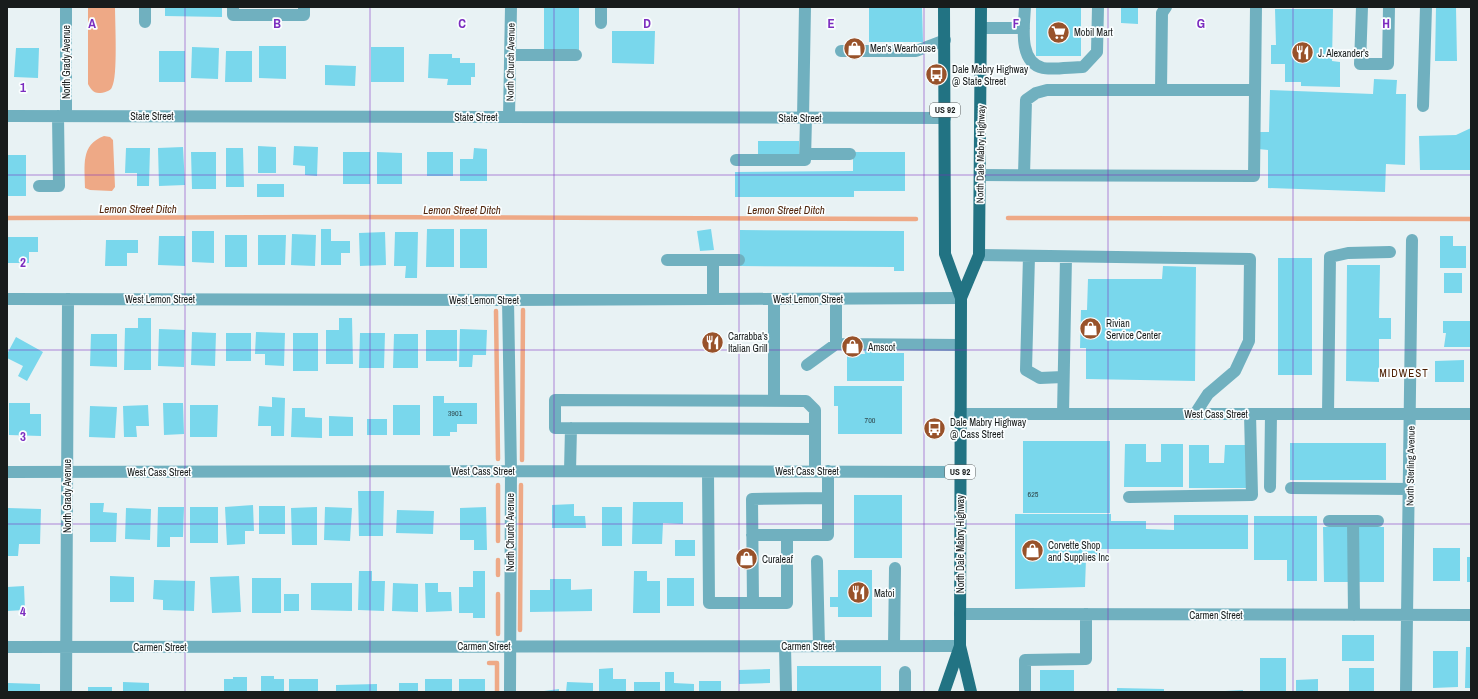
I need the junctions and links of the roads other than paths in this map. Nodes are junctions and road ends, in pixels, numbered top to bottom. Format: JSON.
{"nodes":[{"id":1,"x":66,"y":7,"type":"edge"},
{"id":2,"x":145,"y":7,"type":"edge"},
{"id":3,"x":233,"y":7,"type":"edge"},
{"id":4,"x":304,"y":7,"type":"edge"},
{"id":5,"x":511,"y":7,"type":"edge"},
{"id":6,"x":601,"y":7,"type":"edge"},
{"id":7,"x":805,"y":7,"type":"edge"},
{"id":8,"x":944,"y":7,"type":"edge"},
{"id":9,"x":982,"y":7,"type":"edge"},
{"id":10,"x":1025,"y":7,"type":"edge"},
{"id":11,"x":1098,"y":7,"type":"edge"},
{"id":12,"x":1166,"y":7,"type":"edge"},
{"id":13,"x":1256,"y":7,"type":"edge"},
{"id":14,"x":1362,"y":7,"type":"edge"},
{"id":15,"x":1389,"y":7,"type":"edge"},
{"id":16,"x":1426,"y":7,"type":"edge"},
{"id":17,"x":274,"y":11,"type":"edge"},
{"id":18,"x":145,"y":22,"type":"dead end"},
{"id":19,"x":601,"y":23,"type":"dead end"},
{"id":20,"x":981,"y":28,"type":"junction"},
{"id":21,"x":1024,"y":28,"type":"junction"},
{"id":22,"x":945,"y":40,"type":"junction"},
{"id":23,"x":841,"y":51,"type":"dead end"},
{"id":24,"x":576,"y":55,"type":"dead end"},
{"id":25,"x":510,"y":56,"type":"junction"},
{"id":26,"x":1161,"y":90,"type":"junction"},
{"id":27,"x":1255,"y":90,"type":"junction"},
{"id":28,"x":1423,"y":106,"type":"dead end"},
{"id":29,"x":7,"y":116,"type":"edge"},
{"id":30,"x":62,"y":116,"type":"junction"},
{"id":31,"x":509,"y":118,"type":"junction"},
{"id":32,"x":804,"y":118,"type":"junction"},
{"id":33,"x":945,"y":118,"type":"junction"},
{"id":34,"x":805,"y":154,"type":"junction"},
{"id":35,"x":850,"y":154,"type":"dead end"},
{"id":36,"x":736,"y":160,"type":"dead end"},
{"id":37,"x":980,"y":175,"type":"junction"},
{"id":38,"x":1024,"y":175,"type":"junction"},
{"id":39,"x":39,"y":186,"type":"dead end"},
{"id":40,"x":1412,"y":240,"type":"dead end"},
{"id":41,"x":1390,"y":252,"type":"dead end"},
{"id":42,"x":979,"y":255,"type":"junction"},
{"id":43,"x":1029,"y":256,"type":"junction"},
{"id":44,"x":1066,"y":257,"type":"junction"},
{"id":45,"x":667,"y":260,"type":"dead end"},
{"id":46,"x":713,"y":260,"type":"junction"},
{"id":47,"x":739,"y":260,"type":"dead end"},
{"id":48,"x":961,"y":298,"type":"junction"},
{"id":49,"x":7,"y":299,"type":"edge"},
{"id":50,"x":68,"y":299,"type":"junction"},
{"id":51,"x":713,"y":299,"type":"junction"},
{"id":52,"x":774,"y":299,"type":"junction"},
{"id":53,"x":836,"y":299,"type":"junction"},
{"id":54,"x":508,"y":300,"type":"junction"},
{"id":55,"x":836,"y":344,"type":"junction"},
{"id":56,"x":960,"y":345,"type":"junction"},
{"id":57,"x":808,"y":366,"type":"dead end"},
{"id":58,"x":1064,"y":377,"type":"junction"},
{"id":59,"x":774,"y":401,"type":"junction"},
{"id":60,"x":960,"y":414,"type":"junction"},
{"id":61,"x":1063,"y":414,"type":"junction"},
{"id":62,"x":1195,"y":414,"type":"junction"},
{"id":63,"x":1250,"y":414,"type":"junction"},
{"id":64,"x":1271,"y":414,"type":"junction"},
{"id":65,"x":1328,"y":414,"type":"junction"},
{"id":66,"x":1410,"y":414,"type":"junction"},
{"id":67,"x":1471,"y":414,"type":"edge"},
{"id":68,"x":571,"y":428,"type":"junction"},
{"id":69,"x":815,"y":429,"type":"junction"},
{"id":70,"x":511,"y":471,"type":"junction"},
{"id":71,"x":570,"y":471,"type":"junction"},
{"id":72,"x":815,"y":471,"type":"junction"},
{"id":73,"x":828,"y":471,"type":"junction"},
{"id":74,"x":7,"y":472,"type":"edge"},
{"id":75,"x":67,"y":472,"type":"junction"},
{"id":76,"x":708,"y":472,"type":"junction"},
{"id":77,"x":960,"y":472,"type":"junction"},
{"id":78,"x":1270,"y":488,"type":"dead end"},
{"id":79,"x":1291,"y":488,"type":"dead end"},
{"id":80,"x":1409,"y":489,"type":"junction"},
{"id":81,"x":1129,"y":496,"type":"dead end"},
{"id":82,"x":828,"y":498,"type":"junction"},
{"id":83,"x":1329,"y":521,"type":"dead end"},
{"id":84,"x":1353,"y":521,"type":"junction"},
{"id":85,"x":1378,"y":521,"type":"dead end"},
{"id":86,"x":752,"y":535,"type":"junction"},
{"id":87,"x":787,"y":535,"type":"junction"},
{"id":88,"x":818,"y":562,"type":"dead end"},
{"id":89,"x":895,"y":568,"type":"dead end"},
{"id":90,"x":753,"y":603,"type":"junction"},
{"id":91,"x":960,"y":614,"type":"junction"},
{"id":92,"x":1086,"y":614,"type":"junction"},
{"id":93,"x":1354,"y":615,"type":"junction"},
{"id":94,"x":1407,"y":615,"type":"junction"},
{"id":95,"x":1471,"y":615,"type":"edge"},
{"id":96,"x":510,"y":646,"type":"junction"},
{"id":97,"x":785,"y":646,"type":"junction"},
{"id":98,"x":819,"y":646,"type":"junction"},
{"id":99,"x":894,"y":646,"type":"junction"},
{"id":100,"x":960,"y":646,"type":"junction"},
{"id":101,"x":7,"y":647,"type":"edge"},
{"id":102,"x":67,"y":647,"type":"junction"},
{"id":103,"x":905,"y":672,"type":"dead end"},
{"id":104,"x":66,"y":692,"type":"edge"},
{"id":105,"x":510,"y":692,"type":"edge"},
{"id":106,"x":786,"y":692,"type":"edge"},
{"id":107,"x":905,"y":692,"type":"edge"},
{"id":108,"x":944,"y":692,"type":"edge"},
{"id":109,"x":971,"y":692,"type":"edge"},
{"id":110,"x":1025,"y":692,"type":"edge"},
{"id":111,"x":1406,"y":692,"type":"edge"}],
"edges":[{"from":1,"to":30,"type":"street","name":"North Grady Avenue"},
{"from":2,"to":18,"type":"street"},
{"from":3,"to":17,"type":"street"},
{"from":4,"to":17,"type":"street"},
{"from":5,"to":25,"type":"street","name":"North Church Avenue"},
{"from":6,"to":19,"type":"street"},
{"from":7,"to":32,"type":"street"},
{"from":8,"to":22,"type":"main road","name":"North Dale Mabry Highway","number":"US 92"},
{"from":9,"to":20,"type":"main road","name":"North Dale Mabry Highway","number":"US 92"},
{"from":10,"to":21,"type":"street"},
{"from":11,"to":21,"type":"street"},
{"from":12,"to":26,"type":"street"},
{"from":13,"to":27,"type":"street"},
{"from":14,"to":15,"type":"street"},
{"from":16,"to":28,"type":"street"},
{"from":20,"to":21,"type":"street"},
{"from":20,"to":37,"type":"main road","name":"North Dale Mabry Highway","number":"US 92"},
{"from":22,"to":23,"type":"street"},
{"from":22,"to":33,"type":"main road","name":"North Dale Mabry Highway","number":"US 92"},
{"from":24,"to":25,"type":"street"},
{"from":25,"to":31,"type":"street","name":"North Church Avenue"},
{"from":26,"to":27,"type":"street"},
{"from":26,"to":38,"type":"street"},
{"from":27,"to":38,"type":"street"},
{"from":29,"to":30,"type":"street","name":"State Street"},
{"from":30,"to":31,"type":"street","name":"State Street"},
{"from":30,"to":39,"type":"street","name":"North Grady Avenue"},
{"from":31,"to":32,"type":"street","name":"State Street"},
{"from":32,"to":33,"type":"street","name":"State Street"},
{"from":32,"to":34,"type":"street"},
{"from":33,"to":48,"type":"main road","name":"North Dale Mabry Highway","number":"US 92"},
{"from":34,"to":35,"type":"street"},
{"from":34,"to":36,"type":"street"},
{"from":37,"to":38,"type":"street"},
{"from":37,"to":42,"type":"main road","name":"North Dale Mabry Highway","number":"US 92"},
{"from":40,"to":66,"type":"street","name":"North Sterling Avenue"},
{"from":41,"to":65,"type":"street"},
{"from":42,"to":43,"type":"street"},
{"from":42,"to":48,"type":"main road","name":"North Dale Mabry Highway","number":"US 92"},
{"from":43,"to":44,"type":"street"},
{"from":43,"to":58,"type":"street"},
{"from":44,"to":58,"type":"street"},
{"from":44,"to":62,"type":"street"},
{"from":45,"to":46,"type":"street"},
{"from":46,"to":47,"type":"street"},
{"from":46,"to":51,"type":"street"},
{"from":48,"to":53,"type":"street","name":"West Lemon Street"},
{"from":48,"to":56,"type":"main road","name":"North Dale Mabry Highway","number":"US 92"},
{"from":49,"to":50,"type":"street","name":"West Lemon Street"},
{"from":50,"to":54,"type":"street","name":"West Lemon Street"},
{"from":50,"to":75,"type":"street","name":"North Grady Avenue"},
{"from":51,"to":52,"type":"street","name":"West Lemon Street"},
{"from":51,"to":54,"type":"street","name":"West Lemon Street"},
{"from":52,"to":53,"type":"street","name":"West Lemon Street"},
{"from":52,"to":59,"type":"street"},
{"from":53,"to":55,"type":"street"},
{"from":54,"to":70,"type":"street","name":"North Church Avenue"},
{"from":55,"to":56,"type":"street"},
{"from":55,"to":57,"type":"street"},
{"from":56,"to":60,"type":"main road","name":"North Dale Mabry Highway","number":"US 92"},
{"from":58,"to":61,"type":"street"},
{"from":59,"to":68,"type":"street"},
{"from":59,"to":69,"type":"street"},
{"from":60,"to":61,"type":"street","name":"West Cass Street"},
{"from":60,"to":77,"type":"main road","name":"North Dale Mabry Highway","number":"US 92"},
{"from":61,"to":62,"type":"street","name":"West Cass Street"},
{"from":62,"to":63,"type":"street","name":"West Cass Street"},
{"from":63,"to":64,"type":"street","name":"West Cass Street"},
{"from":63,"to":81,"type":"street"},
{"from":64,"to":65,"type":"street","name":"West Cass Street"},
{"from":64,"to":78,"type":"street"},
{"from":65,"to":66,"type":"street","name":"West Cass Street"},
{"from":66,"to":67,"type":"street","name":"West Cass Street"},
{"from":66,"to":80,"type":"street","name":"North Sterling Avenue"},
{"from":68,"to":69,"type":"street"},
{"from":68,"to":71,"type":"street"},
{"from":69,"to":72,"type":"street"},
{"from":70,"to":71,"type":"street","name":"West Cass Street"},
{"from":70,"to":75,"type":"street","name":"West Cass Street"},
{"from":70,"to":96,"type":"street","name":"North Church Avenue"},
{"from":71,"to":76,"type":"street","name":"West Cass Street"},
{"from":72,"to":73,"type":"street","name":"West Cass Street"},
{"from":72,"to":76,"type":"street","name":"West Cass Street"},
{"from":73,"to":77,"type":"street","name":"West Cass Street"},
{"from":73,"to":82,"type":"street"},
{"from":74,"to":75,"type":"street","name":"West Cass Street"},
{"from":75,"to":102,"type":"street","name":"North Grady Avenue"},
{"from":76,"to":90,"type":"street"},
{"from":77,"to":91,"type":"main road","name":"North Dale Mabry Highway","number":"US 92"},
{"from":79,"to":80,"type":"street"},
{"from":80,"to":94,"type":"street","name":"North Sterling Avenue"},
{"from":82,"to":86,"type":"street"},
{"from":82,"to":87,"type":"street"},
{"from":83,"to":84,"type":"street"},
{"from":84,"to":85,"type":"street"},
{"from":84,"to":93,"type":"street"},
{"from":86,"to":87,"type":"street"},
{"from":86,"to":90,"type":"street"},
{"from":87,"to":90,"type":"street"},
{"from":88,"to":98,"type":"street"},
{"from":89,"to":99,"type":"street"},
{"from":91,"to":92,"type":"street","name":"Carmen Street"},
{"from":91,"to":100,"type":"main road","name":"North Dale Mabry Highway","number":"US 92"},
{"from":92,"to":93,"type":"street","name":"Carmen Street"},
{"from":92,"to":110,"type":"street"},
{"from":93,"to":94,"type":"street","name":"Carmen Street"},
{"from":94,"to":95,"type":"street","name":"Carmen Street"},
{"from":94,"to":111,"type":"street","name":"North Sterling Avenue"},
{"from":96,"to":97,"type":"street","name":"Carmen Street"},
{"from":96,"to":102,"type":"street","name":"Carmen Street"},
{"from":96,"to":105,"type":"street","name":"North Church Avenue"},
{"from":97,"to":98,"type":"street","name":"Carmen Street"},
{"from":97,"to":106,"type":"street"},
{"from":98,"to":99,"type":"street","name":"Carmen Street"},
{"from":99,"to":100,"type":"street","name":"Carmen Street"},
{"from":100,"to":108,"type":"main road","name":"North Dale Mabry Highway","number":"US 92"},
{"from":100,"to":109,"type":"main road","name":"North Dale Mabry Highway","number":"US 92"},
{"from":101,"to":102,"type":"street","name":"Carmen Street"},
{"from":102,"to":104,"type":"street","name":"North Grady Avenue"},
{"from":103,"to":107,"type":"street"}]}
